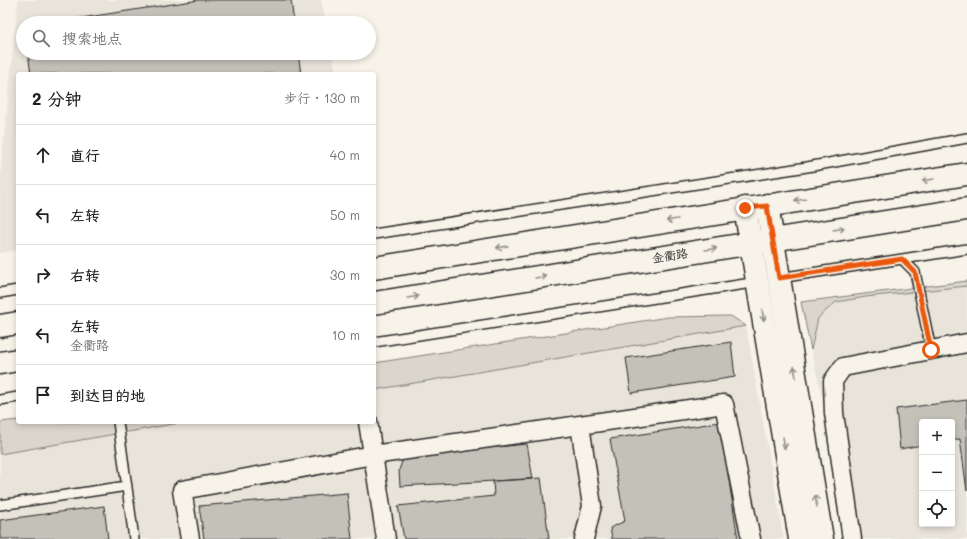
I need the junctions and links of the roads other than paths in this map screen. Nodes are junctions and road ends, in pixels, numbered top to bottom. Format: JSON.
{"nodes":[{"id":1,"x":967,"y":138,"type":"edge"},
{"id":2,"x":967,"y":174,"type":"edge"},
{"id":3,"x":767,"y":206,"type":"junction"},
{"id":4,"x":745,"y":208,"type":"junction"},
{"id":5,"x":967,"y":209,"type":"edge"},
{"id":6,"x":376,"y":234,"type":"edge"},
{"id":7,"x":773,"y":240,"type":"junction"},
{"id":8,"x":751,"y":243,"type":"junction"},
{"id":9,"x":967,"y":249,"type":"edge"},
{"id":10,"x":902,"y":259,"type":"junction"},
{"id":11,"x":376,"y":268,"type":"edge"},
{"id":12,"x":768,"y":280,"type":"junction"},
{"id":13,"x":16,"y":290,"type":"edge"},
{"id":14,"x":0,"y":293,"type":"edge"},
{"id":15,"x":376,"y":303,"type":"edge"},
{"id":16,"x":16,"y":323,"type":"edge"},
{"id":17,"x":0,"y":326,"type":"edge"},
{"id":18,"x":376,"y":342,"type":"edge"},
{"id":19,"x":967,"y":343,"type":"edge"},
{"id":20,"x":931,"y":350,"type":"junction"},
{"id":21,"x":16,"y":360,"type":"edge"},
{"id":22,"x":0,"y":363,"type":"edge"},
{"id":23,"x":16,"y":397,"type":"edge"},
{"id":24,"x":0,"y":400,"type":"edge"},
{"id":25,"x":118,"y":424,"type":"edge"},
{"id":26,"x":368,"y":424,"type":"edge"},
{"id":27,"x":580,"y":425,"type":"junction"},
{"id":28,"x":374,"y":455,"type":"junction"},
{"id":29,"x":126,"y":486,"type":"junction"},
{"id":30,"x":0,"y":505,"type":"edge"},
{"id":31,"x":134,"y":539,"type":"edge"},
{"id":32,"x":190,"y":539,"type":"edge"},
{"id":33,"x":386,"y":539,"type":"edge"},
{"id":34,"x":584,"y":539,"type":"edge"},
{"id":35,"x":751,"y":539,"type":"edge"},
{"id":36,"x":800,"y":539,"type":"edge"},
{"id":37,"x":822,"y":539,"type":"edge"},
{"id":38,"x":852,"y":539,"type":"edge"}],
"edges":[{"from":1,"to":6,"type":"lane"},
{"from":2,"to":3,"type":"main road","one_way":true},
{"from":3,"to":4,"type":"main road"},
{"from":3,"to":7,"type":"main road"},
{"from":4,"to":8,"type":"main road"},
{"from":4,"to":11,"type":"main road","one_way":true},
{"from":7,"to":5,"type":"main road","name":"金衢路","one_way":true},
{"from":7,"to":8,"type":"main road","name":"金衢路"},
{"from":7,"to":12,"type":"main road"},
{"from":8,"to":12,"type":"main road"},
{"from":15,"to":8,"type":"main road","name":"金衢路","one_way":true},
{"from":9,"to":10,"type":"lane"},
{"from":10,"to":12,"type":"lane"},
{"from":10,"to":20,"type":"lane"},
{"from":12,"to":18,"type":"lane"},
{"from":12,"to":36,"type":"main road","one_way":true},
{"from":37,"to":12,"type":"main road","one_way":true},
{"from":13,"to":14,"type":"lane"},
{"from":16,"to":17,"type":"main road"},
{"from":19,"to":20,"type":"street"},
{"from":20,"to":38,"type":"street"},
{"from":21,"to":22,"type":"main road"},
{"from":23,"to":24,"type":"lane"},
{"from":25,"to":29,"type":"lane"},
{"from":26,"to":28,"type":"street"},
{"from":27,"to":28,"type":"street"},
{"from":27,"to":34,"type":"street"},
{"from":27,"to":35,"type":"street"},
{"from":28,"to":32,"type":"street"},
{"from":28,"to":33,"type":"street"},
{"from":29,"to":30,"type":"lane"},
{"from":29,"to":31,"type":"lane"}]}
